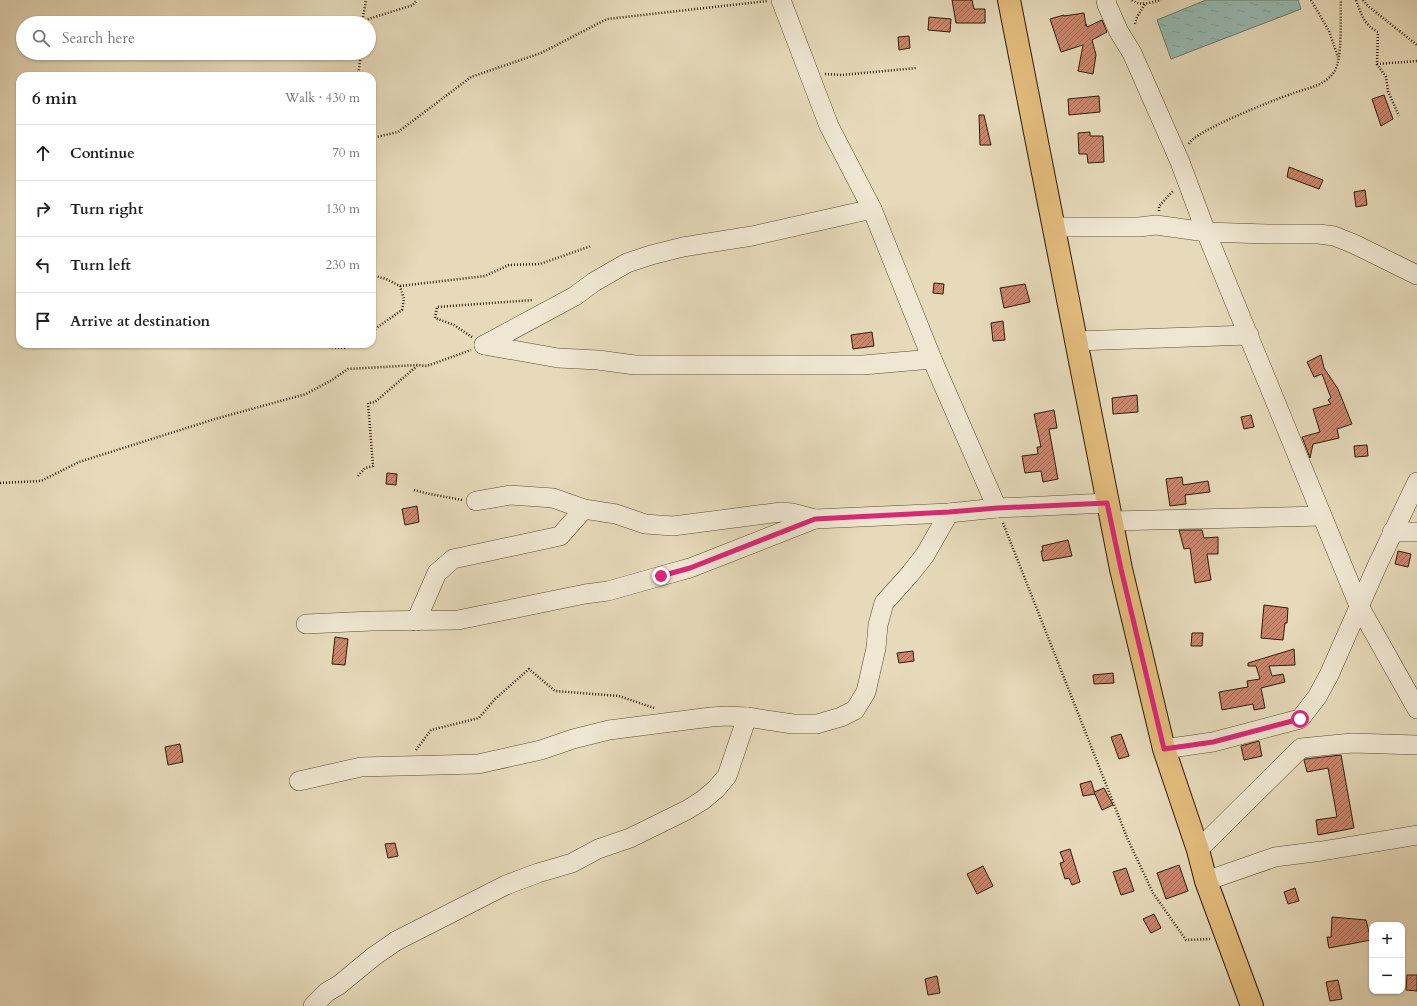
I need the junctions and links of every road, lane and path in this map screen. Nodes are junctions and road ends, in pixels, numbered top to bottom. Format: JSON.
{"nodes":[{"id":1,"x":366,"y":0,"type":"edge"},
{"id":2,"x":416,"y":0,"type":"edge"},
{"id":3,"x":775,"y":0,"type":"edge"},
{"id":4,"x":1009,"y":0,"type":"edge"},
{"id":5,"x":1106,"y":0,"type":"edge"},
{"id":6,"x":1132,"y":0,"type":"edge"},
{"id":7,"x":1161,"y":0,"type":"edge"},
{"id":8,"x":1311,"y":0,"type":"edge"},
{"id":9,"x":1341,"y":0,"type":"edge"},
{"id":10,"x":1356,"y":0,"type":"edge"},
{"id":11,"x":1363,"y":0,"type":"edge"},
{"id":12,"x":1145,"y":3,"type":"junction"},
{"id":13,"x":363,"y":16,"type":"edge"},
{"id":14,"x":376,"y":17,"type":"edge"},
{"id":15,"x":1135,"y":24,"type":"dead end"},
{"id":16,"x":1417,"y":45,"type":"edge"},
{"id":17,"x":1338,"y":58,"type":"junction"},
{"id":18,"x":360,"y":60,"type":"edge"},
{"id":19,"x":1417,"y":61,"type":"edge"},
{"id":20,"x":1378,"y":64,"type":"junction"},
{"id":21,"x":916,"y":68,"type":"dead end"},
{"id":22,"x":359,"y":72,"type":"edge"},
{"id":23,"x":809,"y":73,"type":"junction"},
{"id":24,"x":1399,"y":116,"type":"dead end"},
{"id":25,"x":376,"y":137,"type":"edge"},
{"id":26,"x":1183,"y":170,"type":"junction"},
{"id":27,"x":872,"y":209,"type":"junction"},
{"id":28,"x":1156,"y":225,"type":"junction"},
{"id":29,"x":1053,"y":227,"type":"junction"},
{"id":30,"x":1206,"y":232,"type":"junction"},
{"id":31,"x":592,"y":246,"type":"dead end"},
{"id":32,"x":1417,"y":275,"type":"edge"},
{"id":33,"x":376,"y":276,"type":"edge"},
{"id":34,"x":400,"y":286,"type":"junction"},
{"id":35,"x":537,"y":299,"type":"dead end"},
{"id":36,"x":376,"y":328,"type":"edge"},
{"id":37,"x":1249,"y":335,"type":"junction"},
{"id":38,"x":1076,"y":341,"type":"junction"},
{"id":39,"x":484,"y":345,"type":"junction"},
{"id":40,"x":932,"y":359,"type":"junction"},
{"id":41,"x":417,"y":365,"type":"junction"},
{"id":42,"x":358,"y":476,"type":"dead end"},
{"id":43,"x":1417,"y":482,"type":"edge"},
{"id":44,"x":0,"y":483,"type":"edge"},
{"id":45,"x":414,"y":490,"type":"dead end"},
{"id":46,"x":476,"y":501,"type":"joint"},
{"id":47,"x":997,"y":508,"type":"junction"},
{"id":48,"x":584,"y":509,"type":"junction"},
{"id":49,"x":949,"y":512,"type":"junction"},
{"id":50,"x":1109,"y":512,"type":"junction"},
{"id":51,"x":1322,"y":516,"type":"junction"},
{"id":52,"x":815,"y":519,"type":"junction"},
{"id":53,"x":1392,"y":532,"type":"junction"},
{"id":54,"x":1417,"y":532,"type":"edge"},
{"id":55,"x":1359,"y":606,"type":"junction"},
{"id":56,"x":416,"y":621,"type":"junction"},
{"id":57,"x":306,"y":624,"type":"dead end"},
{"id":58,"x":1417,"y":708,"type":"edge"},
{"id":59,"x":660,"y":710,"type":"dead end"},
{"id":60,"x":747,"y":717,"type":"junction"},
{"id":61,"x":1300,"y":719,"type":"junction"},
{"id":62,"x":1417,"y":745,"type":"edge"},
{"id":63,"x":1301,"y":748,"type":"junction"},
{"id":64,"x":1164,"y":749,"type":"junction"},
{"id":65,"x":404,"y":766,"type":"junction"},
{"id":66,"x":299,"y":781,"type":"dead end"},
{"id":67,"x":1417,"y":835,"type":"edge"},
{"id":68,"x":1198,"y":850,"type":"junction"},
{"id":69,"x":1206,"y":881,"type":"junction"},
{"id":70,"x":1227,"y":939,"type":"junction"},
{"id":71,"x":313,"y":1006,"type":"edge"},
{"id":72,"x":1252,"y":1006,"type":"edge"}],
"edges":[{"from":1,"to":13,"type":"path"},
{"from":2,"to":14,"type":"path"},
{"from":3,"to":23,"type":"street"},
{"from":3,"to":25,"type":"path"},
{"from":4,"to":29,"type":"main road"},
{"from":5,"to":26,"type":"street"},
{"from":6,"to":12,"type":"path"},
{"from":7,"to":12,"type":"path"},
{"from":8,"to":17,"type":"path"},
{"from":9,"to":17,"type":"path"},
{"from":10,"to":20,"type":"path"},
{"from":11,"to":16,"type":"path"},
{"from":12,"to":15,"type":"path"},
{"from":17,"to":26,"type":"path"},
{"from":18,"to":22,"type":"path"},
{"from":19,"to":20,"type":"path"},
{"from":20,"to":24,"type":"path"},
{"from":21,"to":23,"type":"path"},
{"from":23,"to":27,"type":"street"},
{"from":26,"to":28,"type":"path"},
{"from":26,"to":30,"type":"street"},
{"from":27,"to":39,"type":"street"},
{"from":27,"to":40,"type":"street"},
{"from":28,"to":29,"type":"street"},
{"from":28,"to":30,"type":"street"},
{"from":29,"to":38,"type":"main road"},
{"from":30,"to":32,"type":"street"},
{"from":30,"to":37,"type":"street"},
{"from":31,"to":34,"type":"path"},
{"from":33,"to":34,"type":"path"},
{"from":34,"to":36,"type":"path"},
{"from":35,"to":39,"type":"path"},
{"from":37,"to":38,"type":"street"},
{"from":37,"to":51,"type":"street"},
{"from":38,"to":50,"type":"main road"},
{"from":39,"to":40,"type":"street"},
{"from":39,"to":41,"type":"path"},
{"from":40,"to":47,"type":"street"},
{"from":41,"to":42,"type":"path"},
{"from":41,"to":44,"type":"path"},
{"from":43,"to":53,"type":"street"},
{"from":45,"to":46,"type":"path"},
{"from":46,"to":48,"type":"street"},
{"from":47,"to":49,"type":"street"},
{"from":47,"to":50,"type":"street"},
{"from":47,"to":70,"type":"path"},
{"from":48,"to":52,"type":"street"},
{"from":48,"to":56,"type":"street"},
{"from":49,"to":52,"type":"street"},
{"from":49,"to":60,"type":"street"},
{"from":50,"to":51,"type":"street"},
{"from":50,"to":64,"type":"main road"},
{"from":51,"to":55,"type":"street"},
{"from":52,"to":56,"type":"street"},
{"from":53,"to":54,"type":"street"},
{"from":53,"to":55,"type":"street"},
{"from":55,"to":58,"type":"street"},
{"from":55,"to":61,"type":"street"},
{"from":56,"to":57,"type":"street"},
{"from":59,"to":65,"type":"path"},
{"from":60,"to":65,"type":"street"},
{"from":60,"to":71,"type":"street"},
{"from":61,"to":63,"type":"street"},
{"from":61,"to":64,"type":"street"},
{"from":62,"to":63,"type":"street"},
{"from":63,"to":68,"type":"street"},
{"from":64,"to":68,"type":"main road"},
{"from":65,"to":66,"type":"street"},
{"from":67,"to":69,"type":"street"},
{"from":68,"to":69,"type":"main road"},
{"from":69,"to":70,"type":"main road"},
{"from":70,"to":72,"type":"main road"}]}
